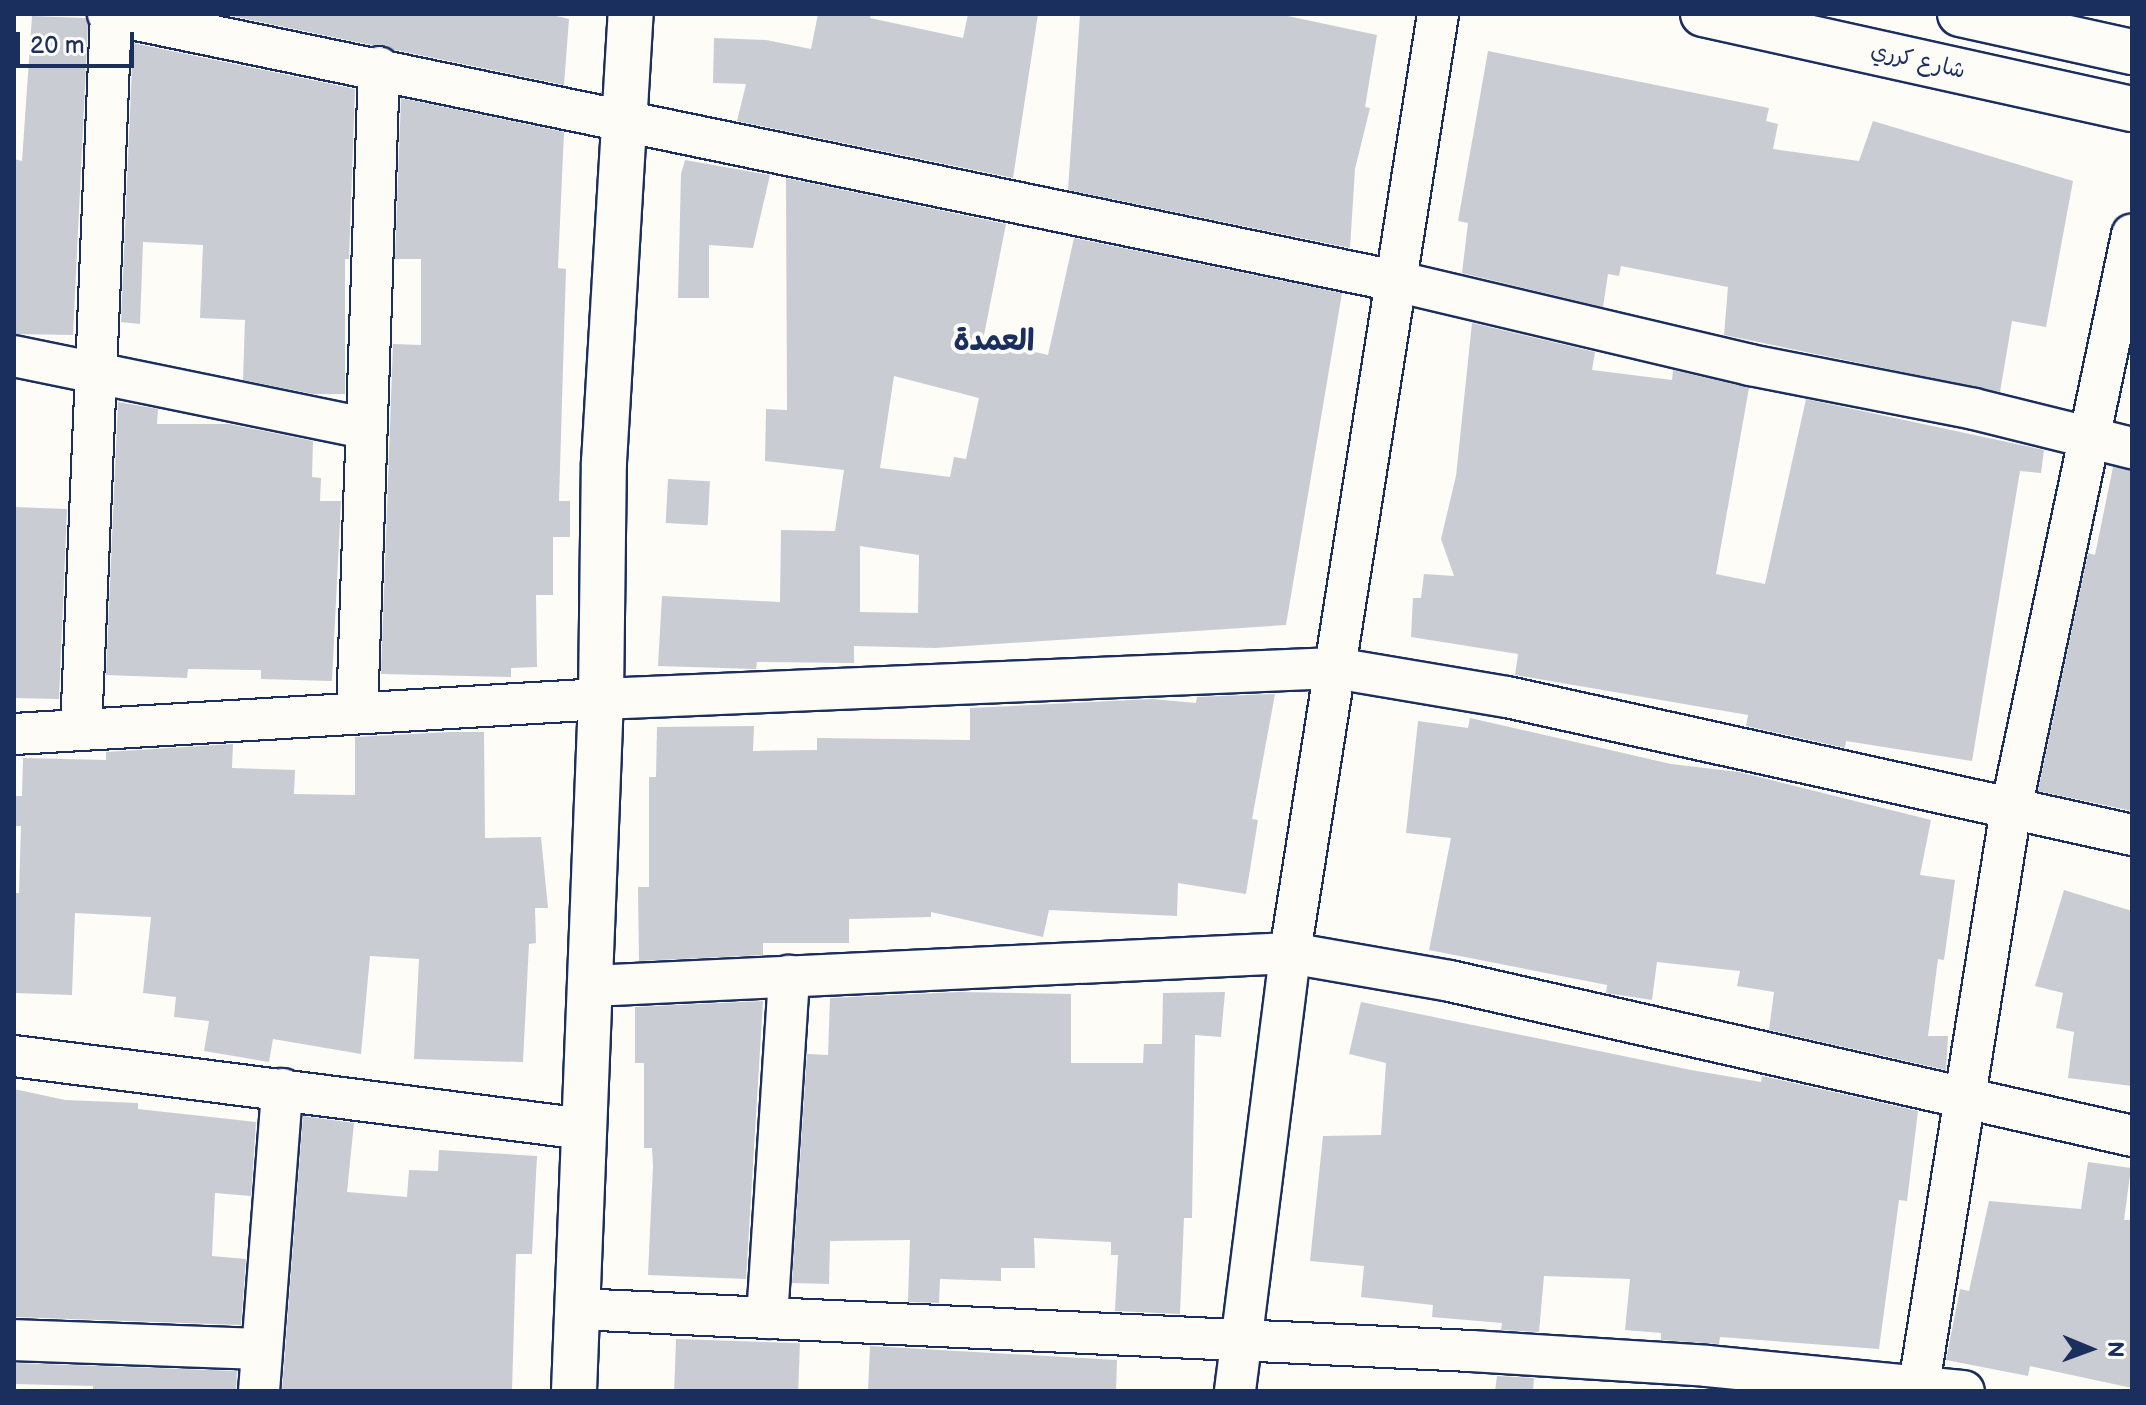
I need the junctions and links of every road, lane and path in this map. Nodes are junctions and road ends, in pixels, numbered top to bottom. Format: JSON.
{"nodes":[{"id":1,"x":109,"y":14,"type":"edge"},
{"id":2,"x":631,"y":14,"type":"edge"},
{"id":3,"x":1438,"y":14,"type":"edge"},
{"id":4,"x":1703,"y":14,"type":"edge"},
{"id":5,"x":1976,"y":16,"type":"edge"},
{"id":6,"x":2132,"y":52,"type":"edge"},
{"id":7,"x":379,"y":67,"type":"junction"},
{"id":8,"x":2132,"y":109,"type":"edge"},
{"id":9,"x":621,"y":121,"type":"junction"},
{"id":10,"x":2132,"y":235,"type":"edge"},
{"id":11,"x":1395,"y":281,"type":"junction"},
{"id":12,"x":14,"y":356,"type":"edge"},
{"id":13,"x":94,"y":377,"type":"junction"},
{"id":14,"x":364,"y":428,"type":"junction"},
{"id":15,"x":2086,"y":438,"type":"junction"},
{"id":16,"x":2132,"y":448,"type":"edge"},
{"id":17,"x":1335,"y":668,"type":"junction"},
{"id":18,"x":601,"y":699,"type":"junction"},
{"id":19,"x":357,"y":713,"type":"junction"},
{"id":20,"x":81,"y":730,"type":"junction"},
{"id":21,"x":14,"y":734,"type":"edge"},
{"id":22,"x":2011,"y":809,"type":"junction"},
{"id":23,"x":2132,"y":835,"type":"edge"},
{"id":24,"x":1290,"y":953,"type":"junction"},
{"id":25,"x":789,"y":976,"type":"junction"},
{"id":26,"x":591,"y":986,"type":"junction"},
{"id":27,"x":14,"y":1056,"type":"edge"},
{"id":28,"x":282,"y":1089,"type":"junction"},
{"id":29,"x":1964,"y":1099,"type":"junction"},
{"id":30,"x":584,"y":1129,"type":"junction"},
{"id":31,"x":2132,"y":1136,"type":"edge"},
{"id":32,"x":577,"y":1309,"type":"junction"},
{"id":33,"x":767,"y":1318,"type":"junction"},
{"id":34,"x":14,"y":1340,"type":"edge"},
{"id":35,"x":1240,"y":1342,"type":"junction"},
{"id":36,"x":261,"y":1349,"type":"junction"},
{"id":37,"x":1918,"y":1388,"type":"edge"},
{"id":38,"x":259,"y":1391,"type":"edge"},
{"id":39,"x":574,"y":1391,"type":"edge"},
{"id":40,"x":1235,"y":1391,"type":"edge"},
{"id":41,"x":1964,"y":1391,"type":"edge"}],
"edges":[{"from":1,"to":7,"type":"street"},
{"from":1,"to":13,"type":"street"},
{"from":2,"to":9,"type":"street"},
{"from":3,"to":11,"type":"street"},
{"from":4,"to":8,"type":"street","name":"شارع كرري"},
{"from":5,"to":6,"type":"street"},
{"from":7,"to":9,"type":"street"},
{"from":7,"to":14,"type":"street"},
{"from":9,"to":11,"type":"street"},
{"from":9,"to":18,"type":"street"},
{"from":10,"to":15,"type":"street"},
{"from":11,"to":15,"type":"street"},
{"from":11,"to":17,"type":"street"},
{"from":12,"to":13,"type":"street"},
{"from":13,"to":14,"type":"street"},
{"from":13,"to":20,"type":"street"},
{"from":14,"to":19,"type":"street"},
{"from":15,"to":16,"type":"street"},
{"from":15,"to":22,"type":"street"},
{"from":17,"to":18,"type":"street"},
{"from":17,"to":22,"type":"street"},
{"from":17,"to":24,"type":"street"},
{"from":18,"to":19,"type":"street"},
{"from":18,"to":26,"type":"street"},
{"from":19,"to":20,"type":"street"},
{"from":20,"to":21,"type":"street"},
{"from":22,"to":23,"type":"street"},
{"from":22,"to":29,"type":"street"},
{"from":24,"to":25,"type":"street"},
{"from":24,"to":29,"type":"street"},
{"from":24,"to":35,"type":"street"},
{"from":25,"to":26,"type":"street"},
{"from":25,"to":33,"type":"street"},
{"from":26,"to":30,"type":"street"},
{"from":27,"to":28,"type":"street"},
{"from":28,"to":30,"type":"street"},
{"from":28,"to":36,"type":"street"},
{"from":29,"to":31,"type":"street"},
{"from":29,"to":37,"type":"street"},
{"from":30,"to":32,"type":"street"},
{"from":32,"to":33,"type":"street"},
{"from":32,"to":39,"type":"street"},
{"from":33,"to":35,"type":"street"},
{"from":34,"to":36,"type":"street"},
{"from":35,"to":37,"type":"street"},
{"from":35,"to":40,"type":"street"},
{"from":36,"to":38,"type":"street"},
{"from":37,"to":41,"type":"street"}]}
